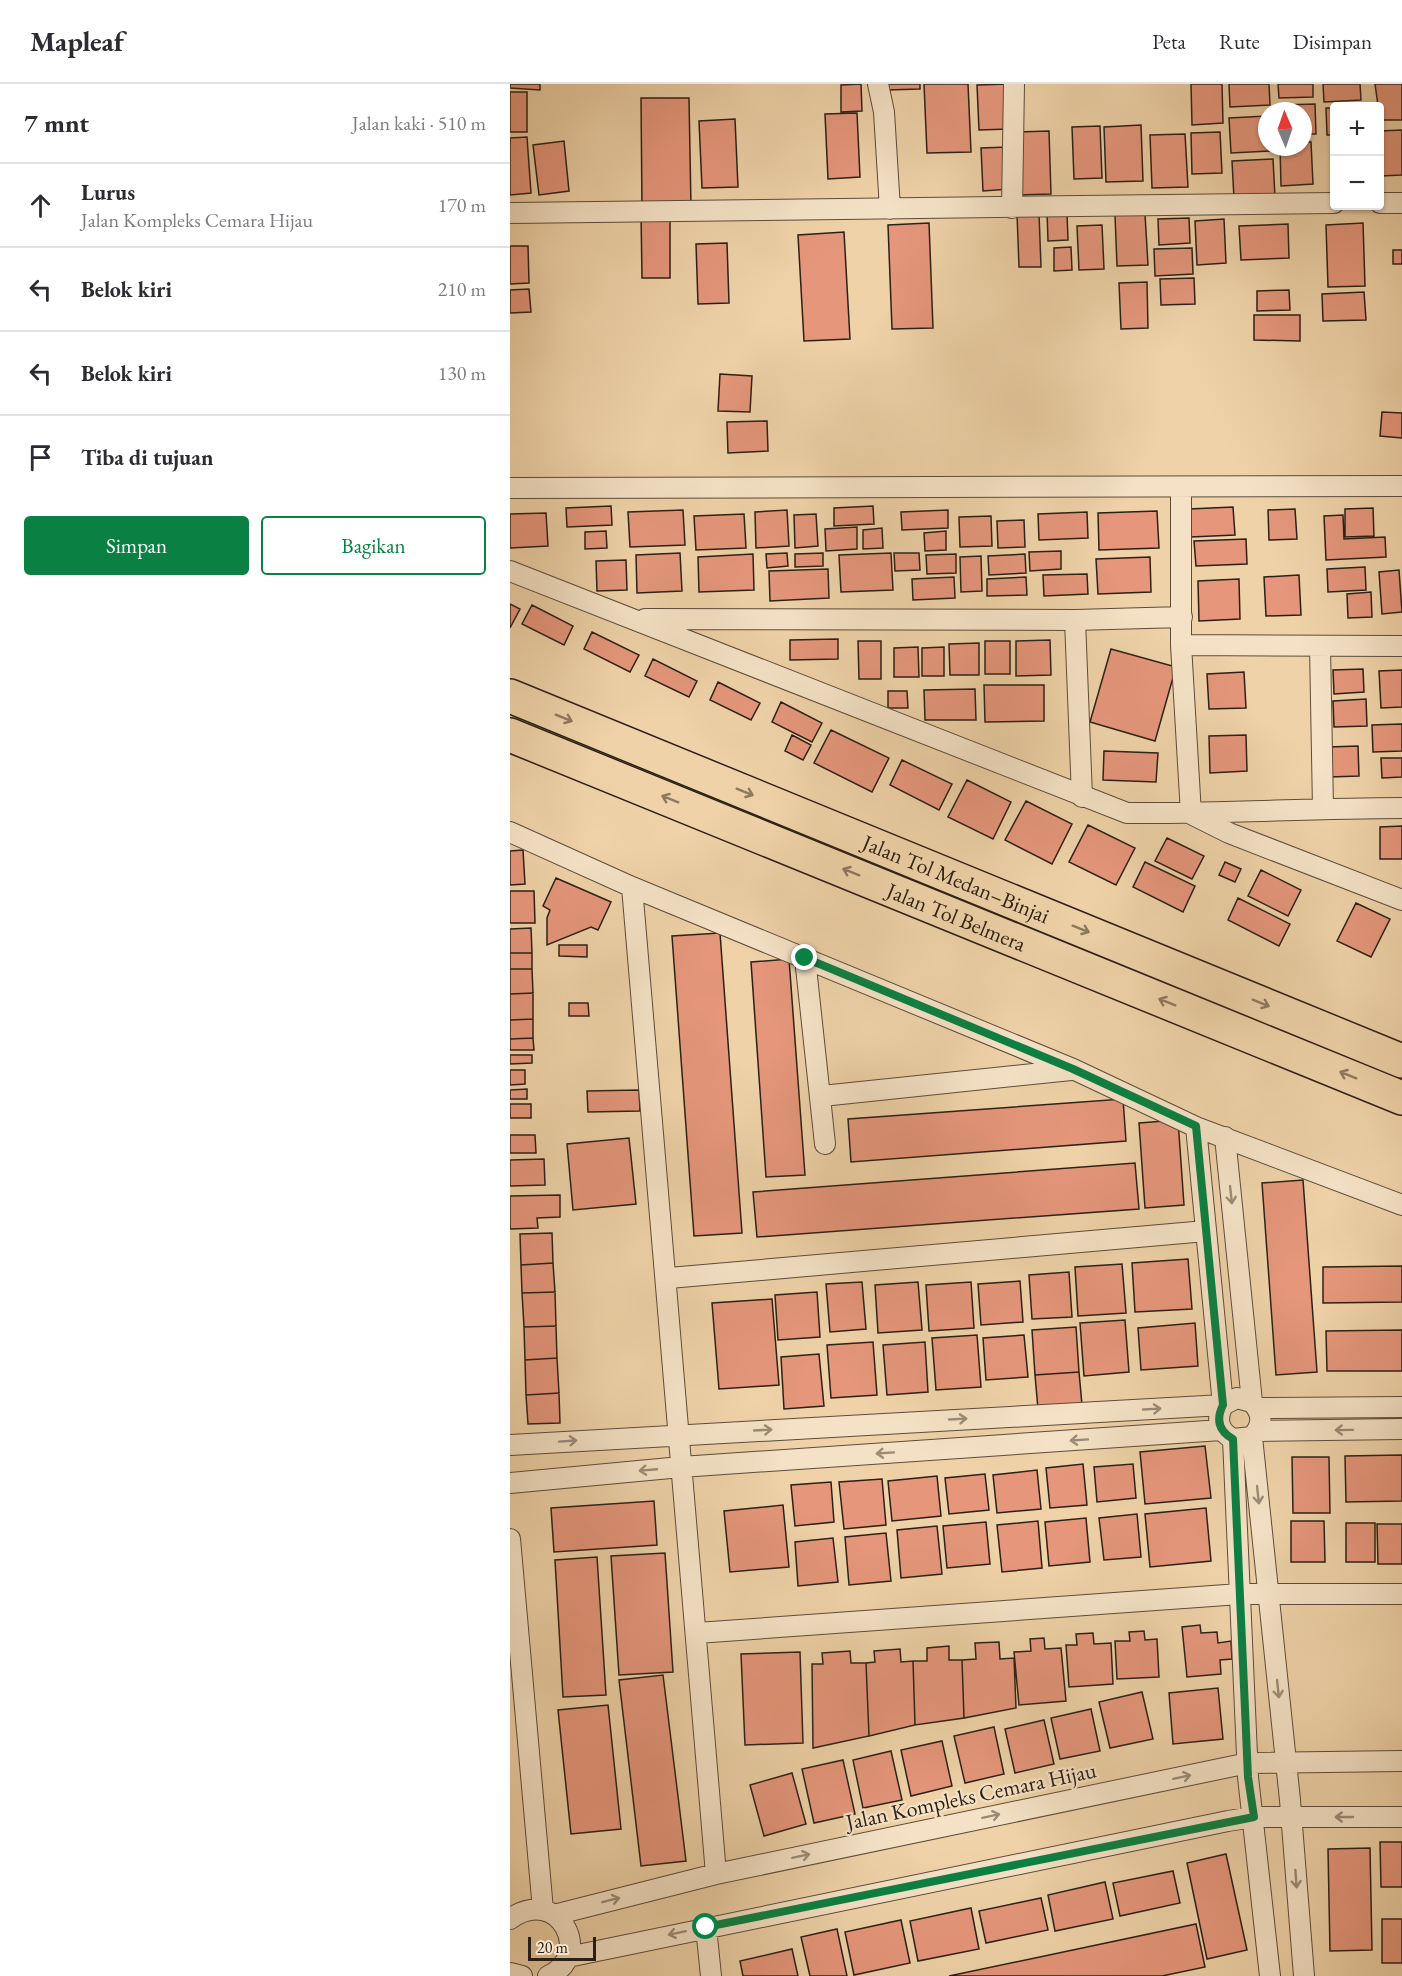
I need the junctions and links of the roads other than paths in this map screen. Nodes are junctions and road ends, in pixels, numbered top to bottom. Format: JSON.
{"nodes":[{"id":1,"x":878,"y":84,"type":"edge"},
{"id":2,"x":1014,"y":84,"type":"edge"},
{"id":3,"x":1384,"y":203,"type":"edge"},
{"id":4,"x":1402,"y":203,"type":"edge"},
{"id":5,"x":1330,"y":204,"type":"edge"},
{"id":6,"x":890,"y":208,"type":"junction"},
{"id":7,"x":1012,"y":208,"type":"junction"},
{"id":8,"x":510,"y":213,"type":"edge"},
{"id":9,"x":1402,"y":486,"type":"edge"},
{"id":10,"x":1181,"y":487,"type":"junction"},
{"id":11,"x":510,"y":488,"type":"edge"},
{"id":12,"x":510,"y":571,"type":"edge"},
{"id":13,"x":1182,"y":617,"type":"junction"},
{"id":14,"x":632,"y":619,"type":"junction"},
{"id":15,"x":1075,"y":620,"type":"junction"},
{"id":16,"x":1181,"y":645,"type":"junction"},
{"id":17,"x":1320,"y":646,"type":"junction"},
{"id":18,"x":1402,"y":646,"type":"edge"},
{"id":19,"x":510,"y":696,"type":"edge"},
{"id":20,"x":510,"y":735,"type":"edge"},
{"id":21,"x":1082,"y":797,"type":"junction"},
{"id":22,"x":1323,"y":808,"type":"junction"},
{"id":23,"x":1402,"y":808,"type":"edge"},
{"id":24,"x":1191,"y":814,"type":"junction"},
{"id":25,"x":510,"y":832,"type":"edge"},
{"id":26,"x":632,"y":888,"type":"junction"},
{"id":27,"x":1402,"y":900,"type":"edge"},
{"id":28,"x":805,"y":958,"type":"junction"},
{"id":29,"x":1402,"y":1061,"type":"edge"},
{"id":30,"x":1073,"y":1069,"type":"junction"},
{"id":31,"x":822,"y":1096,"type":"junction"},
{"id":32,"x":1402,"y":1098,"type":"edge"},
{"id":33,"x":1196,"y":1126,"type":"junction"},
{"id":34,"x":1225,"y":1137,"type":"junction"},
{"id":35,"x":825,"y":1144,"type":"dead end"},
{"id":36,"x":1402,"y":1205,"type":"edge"},
{"id":37,"x":1206,"y":1231,"type":"junction"},
{"id":38,"x":669,"y":1278,"type":"junction"},
{"id":39,"x":1223,"y":1405,"type":"junction"},
{"id":40,"x":1255,"y":1405,"type":"junction"},
{"id":41,"x":1402,"y":1407,"type":"edge"},
{"id":42,"x":1402,"y":1429,"type":"edge"},
{"id":43,"x":678,"y":1434,"type":"junction"},
{"id":44,"x":1241,"y":1434,"type":"junction"},
{"id":45,"x":510,"y":1445,"type":"edge"},
{"id":46,"x":681,"y":1467,"type":"junction"},
{"id":47,"x":510,"y":1483,"type":"edge"},
{"id":48,"x":510,"y":1539,"type":"edge"},
{"id":49,"x":1240,"y":1594,"type":"junction"},
{"id":50,"x":1268,"y":1594,"type":"junction"},
{"id":51,"x":1402,"y":1594,"type":"edge"},
{"id":52,"x":697,"y":1633,"type":"junction"},
{"id":53,"x":1402,"y":1761,"type":"edge"},
{"id":54,"x":1286,"y":1766,"type":"junction"},
{"id":55,"x":1248,"y":1770,"type":"junction"},
{"id":56,"x":1291,"y":1808,"type":"junction"},
{"id":57,"x":1253,"y":1811,"type":"junction"},
{"id":58,"x":1402,"y":1817,"type":"edge"},
{"id":59,"x":716,"y":1874,"type":"junction"},
{"id":60,"x":548,"y":1912,"type":"junction"},
{"id":61,"x":510,"y":1919,"type":"edge"},
{"id":62,"x":706,"y":1927,"type":"junction"},
{"id":63,"x":568,"y":1957,"type":"junction"},
{"id":64,"x":551,"y":1976,"type":"edge"},
{"id":65,"x":711,"y":1976,"type":"edge"},
{"id":66,"x":1270,"y":1976,"type":"edge"},
{"id":67,"x":1304,"y":1976,"type":"edge"}],
"edges":[{"from":1,"to":6,"type":"street"},
{"from":2,"to":7,"type":"street"},
{"from":3,"to":4,"type":"street"},
{"from":5,"to":7,"type":"street"},
{"from":6,"to":7,"type":"street"},
{"from":6,"to":8,"type":"street"},
{"from":9,"to":10,"type":"street"},
{"from":10,"to":11,"type":"street"},
{"from":10,"to":13,"type":"street"},
{"from":12,"to":14,"type":"street"},
{"from":13,"to":15,"type":"street"},
{"from":13,"to":16,"type":"street"},
{"from":14,"to":15,"type":"street"},
{"from":14,"to":21,"type":"street"},
{"from":15,"to":21,"type":"street"},
{"from":16,"to":17,"type":"street"},
{"from":16,"to":24,"type":"street"},
{"from":17,"to":18,"type":"street"},
{"from":17,"to":22,"type":"street"},
{"from":19,"to":29,"type":"highway","name":"Jalan Tol Medan–Binjai","one_way":true},
{"from":32,"to":20,"type":"highway","name":"Jalan Tol Belmera","one_way":true},
{"from":21,"to":24,"type":"street"},
{"from":22,"to":23,"type":"street"},
{"from":22,"to":24,"type":"street"},
{"from":24,"to":27,"type":"street"},
{"from":25,"to":26,"type":"street"},
{"from":26,"to":28,"type":"street"},
{"from":26,"to":38,"type":"street"},
{"from":28,"to":30,"type":"street"},
{"from":28,"to":31,"type":"street"},
{"from":30,"to":31,"type":"street"},
{"from":30,"to":33,"type":"street"},
{"from":31,"to":35,"type":"street"},
{"from":33,"to":34,"type":"street"},
{"from":33,"to":37,"type":"street"},
{"from":34,"to":36,"type":"street"},
{"from":34,"to":40,"type":"street","one_way":true},
{"from":37,"to":38,"type":"street"},
{"from":37,"to":39,"type":"street"},
{"from":38,"to":43,"type":"street"},
{"from":39,"to":40,"type":"street"},
{"from":43,"to":39,"type":"street","one_way":true},
{"from":39,"to":44,"type":"street"},
{"from":40,"to":41,"type":"street"},
{"from":40,"to":44,"type":"street"},
{"from":42,"to":44,"type":"street","one_way":true},
{"from":45,"to":43,"type":"street","one_way":true},
{"from":43,"to":46,"type":"street"},
{"from":44,"to":46,"type":"street","one_way":true},
{"from":44,"to":49,"type":"street"},
{"from":44,"to":50,"type":"street","one_way":true},
{"from":46,"to":47,"type":"street","one_way":true},
{"from":46,"to":52,"type":"street"},
{"from":48,"to":60,"type":"street"},
{"from":49,"to":50,"type":"street"},
{"from":49,"to":52,"type":"street"},
{"from":49,"to":55,"type":"street"},
{"from":50,"to":51,"type":"street"},
{"from":50,"to":54,"type":"street","one_way":true},
{"from":52,"to":59,"type":"street"},
{"from":53,"to":54,"type":"street","name":"Jalan Kompleks Cemara Hijau"},
{"from":54,"to":55,"type":"street","name":"Jalan Kompleks Cemara Hijau"},
{"from":54,"to":56,"type":"street"},
{"from":55,"to":57,"type":"street"},
{"from":59,"to":55,"type":"street","name":"Jalan Kompleks Cemara Hijau","one_way":true},
{"from":56,"to":57,"type":"street"},
{"from":58,"to":56,"type":"street","one_way":true},
{"from":56,"to":67,"type":"street","one_way":true},
{"from":57,"to":62,"type":"street"},
{"from":57,"to":66,"type":"street"},
{"from":60,"to":59,"type":"street","name":"Jalan Kompleks Cemara Hijau","one_way":true},
{"from":60,"to":61,"type":"street","name":"Jalan Kompleks Cemara Hijau"},
{"from":60,"to":63,"type":"street"},
{"from":62,"to":63,"type":"street","one_way":true},
{"from":62,"to":65,"type":"street"},
{"from":63,"to":64,"type":"street"}]}
